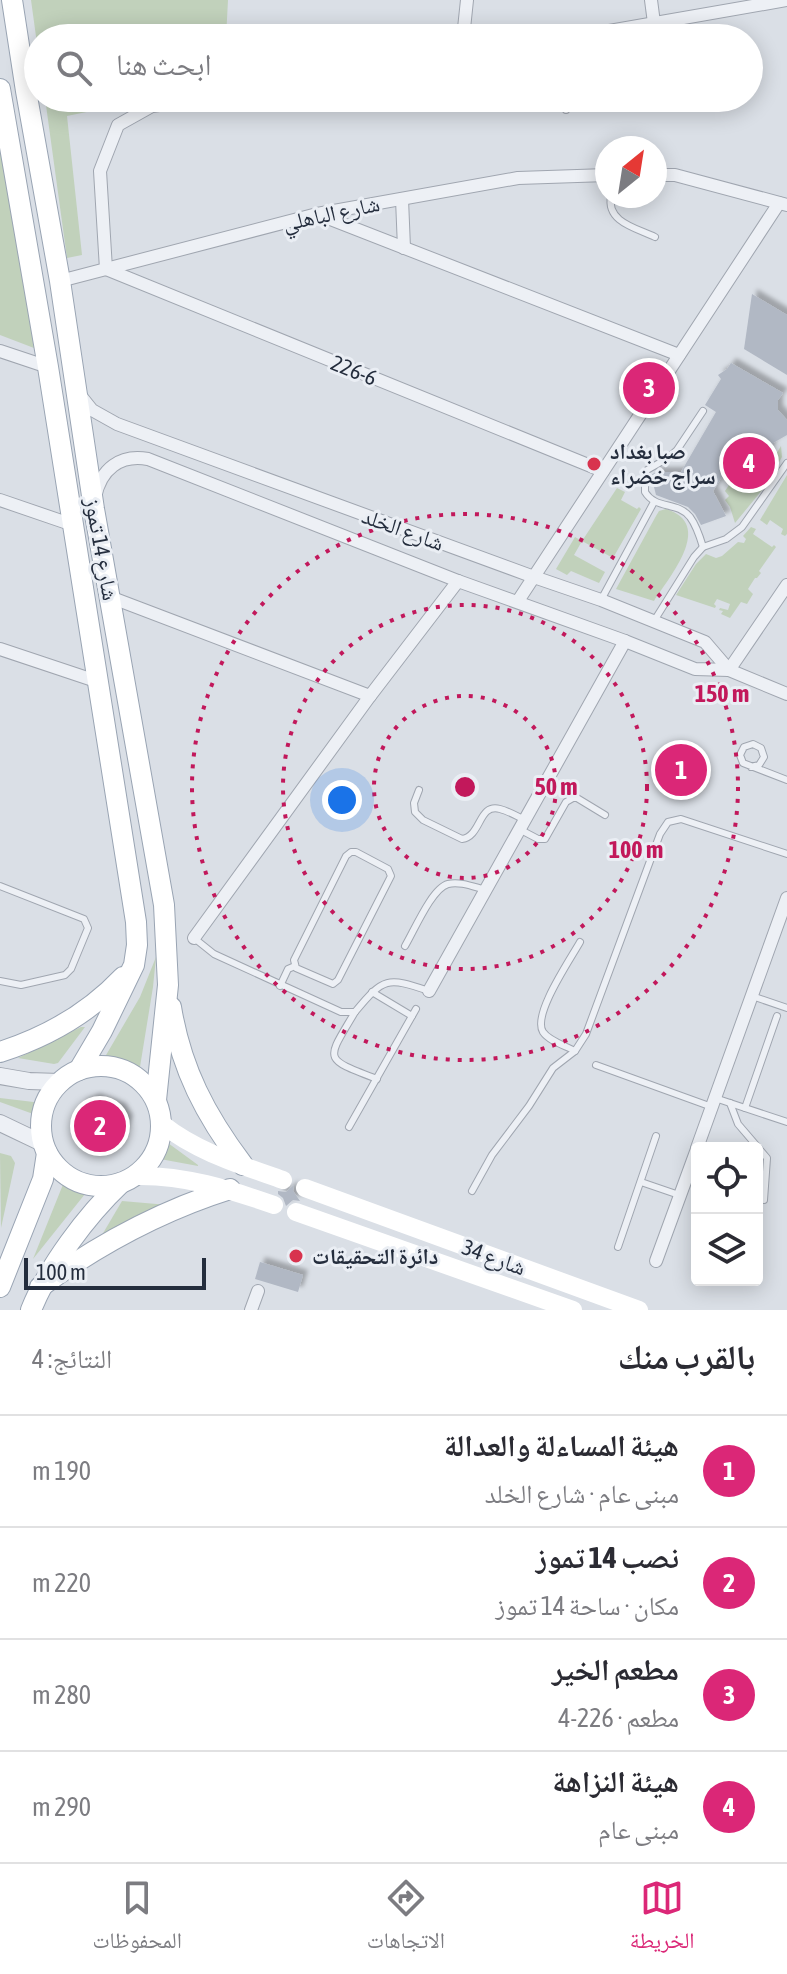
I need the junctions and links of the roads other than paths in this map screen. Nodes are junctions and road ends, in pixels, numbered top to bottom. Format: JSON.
{"nodes":[{"id":1,"x":12,"y":0,"type":"edge"},
{"id":2,"x":467,"y":0,"type":"edge"},
{"id":3,"x":651,"y":0,"type":"edge"},
{"id":4,"x":787,"y":0,"type":"edge"},
{"id":5,"x":654,"y":23,"type":"junction"},
{"id":6,"x":464,"y":24,"type":"edge"},
{"id":7,"x":648,"y":24,"type":"edge"},
{"id":8,"x":24,"y":78,"type":"edge"},
{"id":9,"x":0,"y":89,"type":"edge"},
{"id":10,"x":30,"y":112,"type":"edge"},
{"id":11,"x":141,"y":112,"type":"edge"},
{"id":12,"x":3,"y":119,"type":"edge"},
{"id":13,"x":595,"y":175,"type":"edge"},
{"id":14,"x":667,"y":175,"type":"edge"},
{"id":15,"x":402,"y":199,"type":"junction"},
{"id":16,"x":783,"y":204,"type":"edge"},
{"id":17,"x":610,"y":208,"type":"edge"},
{"id":18,"x":317,"y":214,"type":"junction"},
{"id":19,"x":655,"y":237,"type":"dead end"},
{"id":20,"x":404,"y":248,"type":"junction"},
{"id":21,"x":106,"y":269,"type":"junction"},
{"id":22,"x":60,"y":281,"type":"junction"},
{"id":23,"x":0,"y":351,"type":"edge"},
{"id":24,"x":679,"y":355,"type":"junction"},
{"id":25,"x":48,"y":367,"type":"junction"},
{"id":26,"x":76,"y":389,"type":"junction"},
{"id":27,"x":703,"y":411,"type":"dead end"},
{"id":28,"x":787,"y":463,"type":"edge"},
{"id":29,"x":603,"y":471,"type":"junction"},
{"id":30,"x":0,"y":500,"type":"edge"},
{"id":31,"x":654,"y":502,"type":"junction"},
{"id":32,"x":94,"y":509,"type":"junction"},
{"id":33,"x":73,"y":525,"type":"junction"},
{"id":34,"x":703,"y":547,"type":"junction"},
{"id":35,"x":534,"y":577,"type":"junction"},
{"id":36,"x":458,"y":581,"type":"junction"},
{"id":37,"x":787,"y":585,"type":"edge"},
{"id":38,"x":110,"y":597,"type":"junction"},
{"id":39,"x":601,"y":600,"type":"junction"},
{"id":40,"x":518,"y":601,"type":"junction"},
{"id":41,"x":654,"y":621,"type":"junction"},
{"id":42,"x":625,"y":641,"type":"junction"},
{"id":43,"x":0,"y":649,"type":"edge"},
{"id":44,"x":729,"y":670,"type":"junction"},
{"id":45,"x":99,"y":682,"type":"junction"},
{"id":46,"x":787,"y":694,"type":"edge"},
{"id":47,"x":370,"y":696,"type":"junction"},
{"id":48,"x":751,"y":767,"type":"dead end"},
{"id":49,"x":787,"y":780,"type":"edge"},
{"id":50,"x":419,"y":790,"type":"dead end"},
{"id":51,"x":605,"y":815,"type":"dead end"},
{"id":52,"x":522,"y":825,"type":"junction"},
{"id":53,"x":787,"y":854,"type":"edge"},
{"id":54,"x":0,"y":886,"type":"edge"},
{"id":55,"x":486,"y":890,"type":"junction"},
{"id":56,"x":787,"y":898,"type":"edge"},
{"id":57,"x":194,"y":938,"type":"joint"},
{"id":58,"x":580,"y":942,"type":"dead end"},
{"id":59,"x":405,"y":946,"type":"dead end"},
{"id":60,"x":134,"y":965,"type":"junction"},
{"id":61,"x":295,"y":966,"type":"junction"},
{"id":62,"x":0,"y":981,"type":"edge"},
{"id":63,"x":168,"y":985,"type":"junction"},
{"id":64,"x":280,"y":986,"type":"junction"},
{"id":65,"x":429,"y":991,"type":"joint"},
{"id":66,"x":372,"y":992,"type":"junction"},
{"id":67,"x":752,"y":996,"type":"junction"},
{"id":68,"x":787,"y":1008,"type":"edge"},
{"id":69,"x":355,"y":1012,"type":"junction"},
{"id":70,"x":777,"y":1016,"type":"dead end"},
{"id":71,"x":575,"y":1051,"type":"junction"},
{"id":72,"x":0,"y":1052,"type":"edge"},
{"id":73,"x":596,"y":1065,"type":"dead end"},
{"id":74,"x":79,"y":1070,"type":"junction"},
{"id":75,"x":0,"y":1076,"type":"edge"},
{"id":76,"x":377,"y":1079,"type":"junction"},
{"id":77,"x":59,"y":1082,"type":"junction"},
{"id":78,"x":156,"y":1100,"type":"junction"},
{"id":79,"x":713,"y":1103,"type":"junction"},
{"id":80,"x":730,"y":1103,"type":"junction"},
{"id":81,"x":745,"y":1108,"type":"junction"},
{"id":82,"x":787,"y":1111,"type":"edge"},
{"id":83,"x":785,"y":1121,"type":"edge"},
{"id":84,"x":0,"y":1123,"type":"edge"},
{"id":85,"x":162,"y":1124,"type":"junction"},
{"id":86,"x":349,"y":1127,"type":"dead end"},
{"id":87,"x":656,"y":1136,"type":"dead end"},
{"id":88,"x":699,"y":1142,"type":"edge"},
{"id":89,"x":46,"y":1148,"type":"junction"},
{"id":90,"x":243,"y":1165,"type":"junction"},
{"id":91,"x":691,"y":1165,"type":"edge"},
{"id":92,"x":128,"y":1180,"type":"junction"},
{"id":93,"x":283,"y":1180,"type":"dead end"},
{"id":94,"x":641,"y":1182,"type":"junction"},
{"id":95,"x":305,"y":1188,"type":"dead end"},
{"id":96,"x":230,"y":1189,"type":"junction"},
{"id":97,"x":472,"y":1191,"type":"dead end"},
{"id":98,"x":680,"y":1196,"type":"junction"},
{"id":99,"x":764,"y":1200,"type":"dead end"},
{"id":100,"x":274,"y":1205,"type":"dead end"},
{"id":101,"x":296,"y":1212,"type":"dead end"},
{"id":102,"x":618,"y":1247,"type":"dead end"},
{"id":103,"x":656,"y":1261,"type":"dead end"},
{"id":104,"x":0,"y":1287,"type":"edge"},
{"id":105,"x":40,"y":1287,"type":"junction"},
{"id":106,"x":258,"y":1291,"type":"dead end"},
{"id":107,"x":601,"y":1304,"type":"edge"},
{"id":108,"x":31,"y":1310,"type":"edge"},
{"id":109,"x":251,"y":1310,"type":"edge"},
{"id":110,"x":573,"y":1310,"type":"edge"},
{"id":111,"x":639,"y":1310,"type":"edge"}],
"edges":[{"from":1,"to":8,"type":"main road","name":"شارع 14 تموز"},
{"from":2,"to":6,"type":"street"},
{"from":3,"to":5,"type":"street"},
{"from":4,"to":5,"type":"street"},
{"from":5,"to":7,"type":"street"},
{"from":9,"to":12,"type":"main road","name":"شارع 14 تموز"},
{"from":10,"to":22,"type":"main road","name":"شارع 14 تموز"},
{"from":11,"to":21,"type":"street"},
{"from":12,"to":25,"type":"main road","name":"شارع 14 تموز"},
{"from":13,"to":15,"type":"street","name":"شارع الباهلي"},
{"from":14,"to":16,"type":"street"},
{"from":15,"to":18,"type":"street","name":"شارع الباهلي"},
{"from":15,"to":20,"type":"street"},
{"from":16,"to":24,"type":"street"},
{"from":17,"to":19,"type":"lane"},
{"from":18,"to":20,"type":"street"},
{"from":18,"to":21,"type":"street","name":"شارع الباهلي"},
{"from":20,"to":24,"type":"street"},
{"from":21,"to":22,"type":"street","name":"شارع الباهلي"},
{"from":21,"to":29,"type":"street","name":"226-6"},
{"from":22,"to":26,"type":"main road","name":"شارع 14 تموز"},
{"from":23,"to":25,"type":"street"},
{"from":24,"to":29,"type":"street"},
{"from":25,"to":33,"type":"main road","name":"شارع 14 تموز"},
{"from":26,"to":32,"type":"main road","name":"شارع 14 تموز"},
{"from":26,"to":35,"type":"street","name":"شارع الخلد"},
{"from":27,"to":31,"type":"lane"},
{"from":28,"to":34,"type":"lane"},
{"from":29,"to":35,"type":"street"},
{"from":30,"to":33,"type":"street"},
{"from":31,"to":34,"type":"lane"},
{"from":31,"to":39,"type":"lane"},
{"from":32,"to":36,"type":"street","name":"شارع الخلد"},
{"from":32,"to":38,"type":"main road","name":"شارع 14 تموز"},
{"from":33,"to":45,"type":"main road","name":"شارع 14 تموز"},
{"from":34,"to":41,"type":"lane"},
{"from":35,"to":39,"type":"street","name":"شارع الخلد"},
{"from":35,"to":40,"type":"street"},
{"from":36,"to":40,"type":"street","name":"شارع الخلد"},
{"from":36,"to":47,"type":"street"},
{"from":37,"to":44,"type":"street"},
{"from":38,"to":47,"type":"street"},
{"from":38,"to":63,"type":"main road","name":"شارع 14 تموز"},
{"from":39,"to":41,"type":"street","name":"شارع الخلد"},
{"from":40,"to":42,"type":"street","name":"شارع الخلد"},
{"from":41,"to":44,"type":"street","name":"شارع الخلد"},
{"from":42,"to":44,"type":"street","name":"شارع الخلد"},
{"from":42,"to":52,"type":"street"},
{"from":43,"to":45,"type":"street"},
{"from":44,"to":46,"type":"street","name":"شارع الخلد"},
{"from":45,"to":60,"type":"main road","name":"شارع 14 تموز"},
{"from":47,"to":57,"type":"street"},
{"from":48,"to":49,"type":"lane"},
{"from":50,"to":52,"type":"lane"},
{"from":51,"to":52,"type":"lane"},
{"from":52,"to":55,"type":"street"},
{"from":53,"to":71,"type":"lane"},
{"from":54,"to":62,"type":"lane"},
{"from":55,"to":59,"type":"lane"},
{"from":55,"to":65,"type":"street"},
{"from":56,"to":67,"type":"street"},
{"from":57,"to":64,"type":"lane"},
{"from":58,"to":71,"type":"lane"},
{"from":60,"to":72,"type":"main road"},
{"from":60,"to":74,"type":"main road","name":"شارع 14 تموز"},
{"from":61,"to":61,"type":"lane"},
{"from":61,"to":64,"type":"lane"},
{"from":63,"to":78,"type":"main road","name":"شارع 14 تموز"},
{"from":63,"to":90,"type":"main road"},
{"from":64,"to":69,"type":"lane"},
{"from":65,"to":66,"type":"lane"},
{"from":66,"to":69,"type":"lane"},
{"from":66,"to":76,"type":"lane"},
{"from":67,"to":68,"type":"lane"},
{"from":67,"to":79,"type":"street"},
{"from":69,"to":76,"type":"lane"},
{"from":70,"to":81,"type":"lane"},
{"from":71,"to":97,"type":"lane"},
{"from":73,"to":79,"type":"lane"},
{"from":74,"to":77,"type":"main road"},
{"from":74,"to":78,"type":"main road"},
{"from":75,"to":77,"type":"street"},
{"from":76,"to":86,"type":"lane"},
{"from":77,"to":89,"type":"main road"},
{"from":78,"to":85,"type":"main road"},
{"from":79,"to":80,"type":"lane"},
{"from":79,"to":88,"type":"street"},
{"from":80,"to":81,"type":"lane"},
{"from":80,"to":99,"type":"lane"},
{"from":81,"to":83,"type":"lane"},
{"from":82,"to":83,"type":"lane"},
{"from":84,"to":89,"type":"street"},
{"from":85,"to":90,"type":"main road"},
{"from":85,"to":92,"type":"main road"},
{"from":87,"to":94,"type":"lane"},
{"from":89,"to":92,"type":"main road"},
{"from":89,"to":104,"type":"main road"},
{"from":90,"to":93,"type":"main road"},
{"from":91,"to":98,"type":"street"},
{"from":92,"to":96,"type":"main road"},
{"from":92,"to":105,"type":"main road"},
{"from":94,"to":98,"type":"lane"},
{"from":94,"to":102,"type":"lane"},
{"from":95,"to":107,"type":"main road","name":"شارع 34"},
{"from":96,"to":100,"type":"main road"},
{"from":96,"to":105,"type":"main road"},
{"from":98,"to":103,"type":"street"},
{"from":101,"to":110,"type":"main road","name":"شارع 34"},
{"from":105,"to":108,"type":"main road"},
{"from":106,"to":109,"type":"street"},
{"from":107,"to":111,"type":"main road","name":"شارع 34"}]}
